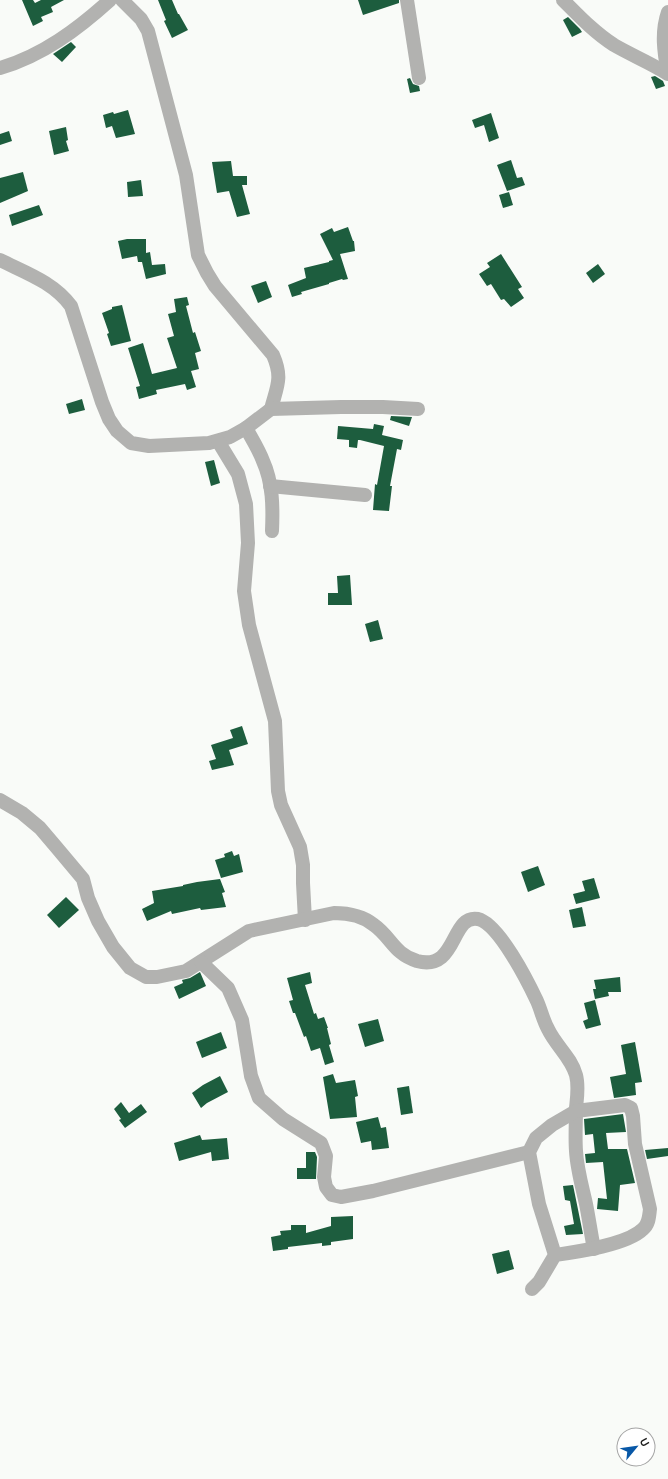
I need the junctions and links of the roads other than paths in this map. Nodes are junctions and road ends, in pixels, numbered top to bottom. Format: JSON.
{"nodes":[{"id":1,"x":407,"y":0,"type":"edge"},
{"id":2,"x":563,"y":0,"type":"edge"},
{"id":3,"x":120,"y":1,"type":"edge"},
{"id":4,"x":668,"y":12,"type":"edge"},
{"id":5,"x":0,"y":68,"type":"edge"},
{"id":6,"x":668,"y":73,"type":"edge"},
{"id":7,"x":419,"y":78,"type":"dead end"},
{"id":8,"x":0,"y":260,"type":"edge"},
{"id":9,"x":271,"y":409,"type":"junction"},
{"id":10,"x":418,"y":409,"type":"dead end"},
{"id":11,"x":245,"y":429,"type":"junction"},
{"id":12,"x":224,"y":439,"type":"junction"},
{"id":13,"x":270,"y":486,"type":"junction"},
{"id":14,"x":364,"y":494,"type":"dead end"},
{"id":15,"x":272,"y":531,"type":"dead end"},
{"id":16,"x":0,"y":800,"type":"edge"},
{"id":17,"x":310,"y":919,"type":"junction"},
{"id":18,"x":201,"y":962,"type":"junction"},
{"id":19,"x":576,"y":1111,"type":"junction"},
{"id":20,"x":529,"y":1152,"type":"junction"},
{"id":21,"x":594,"y":1249,"type":"junction"},
{"id":22,"x":554,"y":1255,"type":"junction"},
{"id":23,"x":532,"y":1289,"type":"dead end"}],
"edges":[{"from":1,"to":7,"type":"street"},
{"from":2,"to":6,"type":"street"},
{"from":3,"to":5,"type":"street"},
{"from":3,"to":9,"type":"street"},
{"from":4,"to":6,"type":"street"},
{"from":8,"to":12,"type":"street"},
{"from":9,"to":10,"type":"street"},
{"from":9,"to":11,"type":"street"},
{"from":11,"to":12,"type":"street"},
{"from":11,"to":13,"type":"street"},
{"from":12,"to":17,"type":"street"},
{"from":13,"to":14,"type":"street"},
{"from":13,"to":15,"type":"street"},
{"from":16,"to":18,"type":"street"},
{"from":17,"to":18,"type":"street"},
{"from":17,"to":19,"type":"street"},
{"from":18,"to":20,"type":"street"},
{"from":19,"to":20,"type":"street"},
{"from":19,"to":21,"type":"street"},
{"from":19,"to":21,"type":"street"},
{"from":20,"to":22,"type":"street"},
{"from":21,"to":22,"type":"street"},
{"from":22,"to":23,"type":"street"}]}
